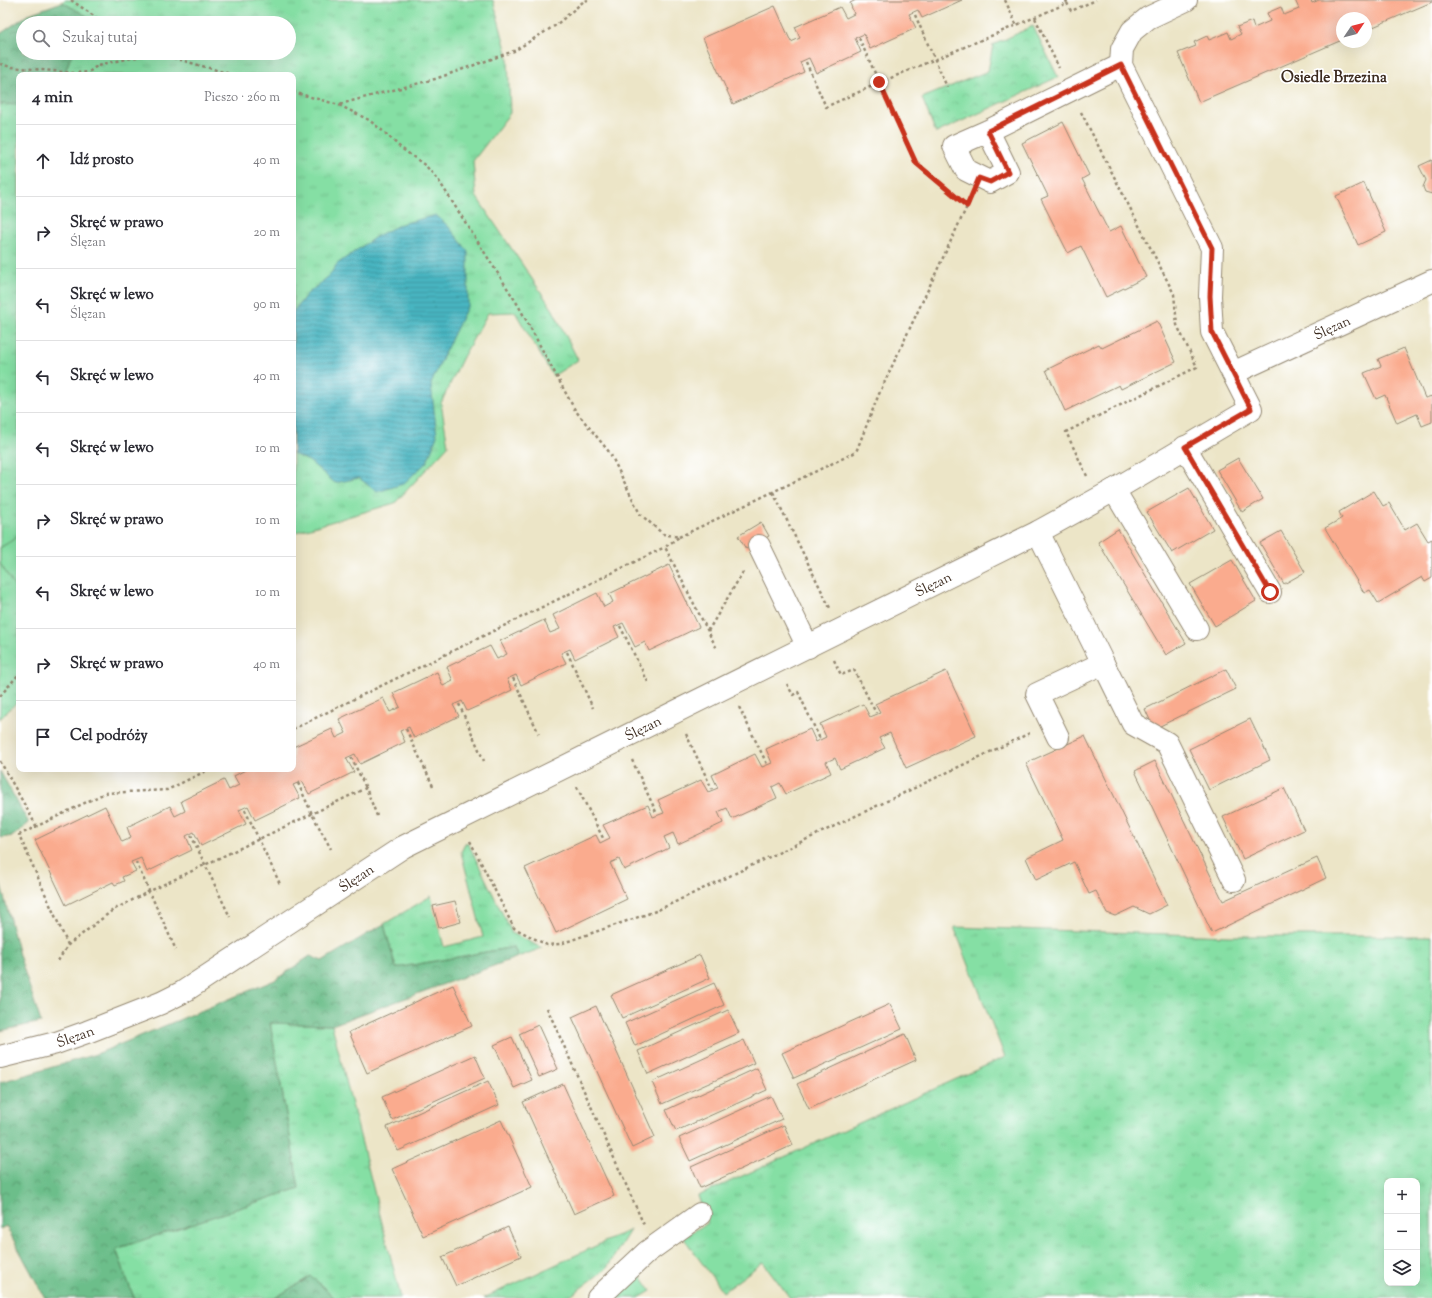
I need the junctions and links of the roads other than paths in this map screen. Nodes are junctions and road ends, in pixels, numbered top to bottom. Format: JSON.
{"nodes":[{"id":1,"x":1186,"y":0,"type":"edge"},
{"id":2,"x":1121,"y":65,"type":"junction"},
{"id":3,"x":988,"y":131,"type":"junction"},
{"id":4,"x":1432,"y":281,"type":"edge"},
{"id":5,"x":1233,"y":373,"type":"junction"},
{"id":6,"x":1185,"y":447,"type":"junction"},
{"id":7,"x":1114,"y":490,"type":"junction"},
{"id":8,"x":1038,"y":532,"type":"junction"},
{"id":9,"x":759,"y":546,"type":"road end"},
{"id":10,"x":1270,"y":592,"type":"dead end"},
{"id":11,"x":1197,"y":629,"type":"dead end"},
{"id":12,"x":808,"y":647,"type":"junction"},
{"id":13,"x":1103,"y":663,"type":"junction"},
{"id":14,"x":1055,"y":730,"type":"road end"},
{"id":15,"x":1234,"y":880,"type":"dead end"},
{"id":16,"x":0,"y":1057,"type":"edge"},
{"id":17,"x":700,"y":1214,"type":"dead end"},
{"id":18,"x":598,"y":1298,"type":"edge"}],
"edges":[{"from":1,"to":2,"type":"street"},
{"from":2,"to":3,"type":"street"},
{"from":2,"to":5,"type":"street","name":"Ślęzan"},
{"from":3,"to":3,"type":"street"},
{"from":4,"to":5,"type":"street","name":"Ślęzan"},
{"from":5,"to":6,"type":"street","name":"Ślęzan"},
{"from":6,"to":7,"type":"street","name":"Ślęzan"},
{"from":6,"to":10,"type":"street"},
{"from":7,"to":8,"type":"street","name":"Ślęzan"},
{"from":7,"to":11,"type":"street"},
{"from":8,"to":12,"type":"street","name":"Ślęzan"},
{"from":8,"to":13,"type":"street"},
{"from":9,"to":12,"type":"street"},
{"from":12,"to":16,"type":"street","name":"Ślęzan"},
{"from":13,"to":14,"type":"street"},
{"from":13,"to":15,"type":"street"},
{"from":17,"to":18,"type":"street"}]}
